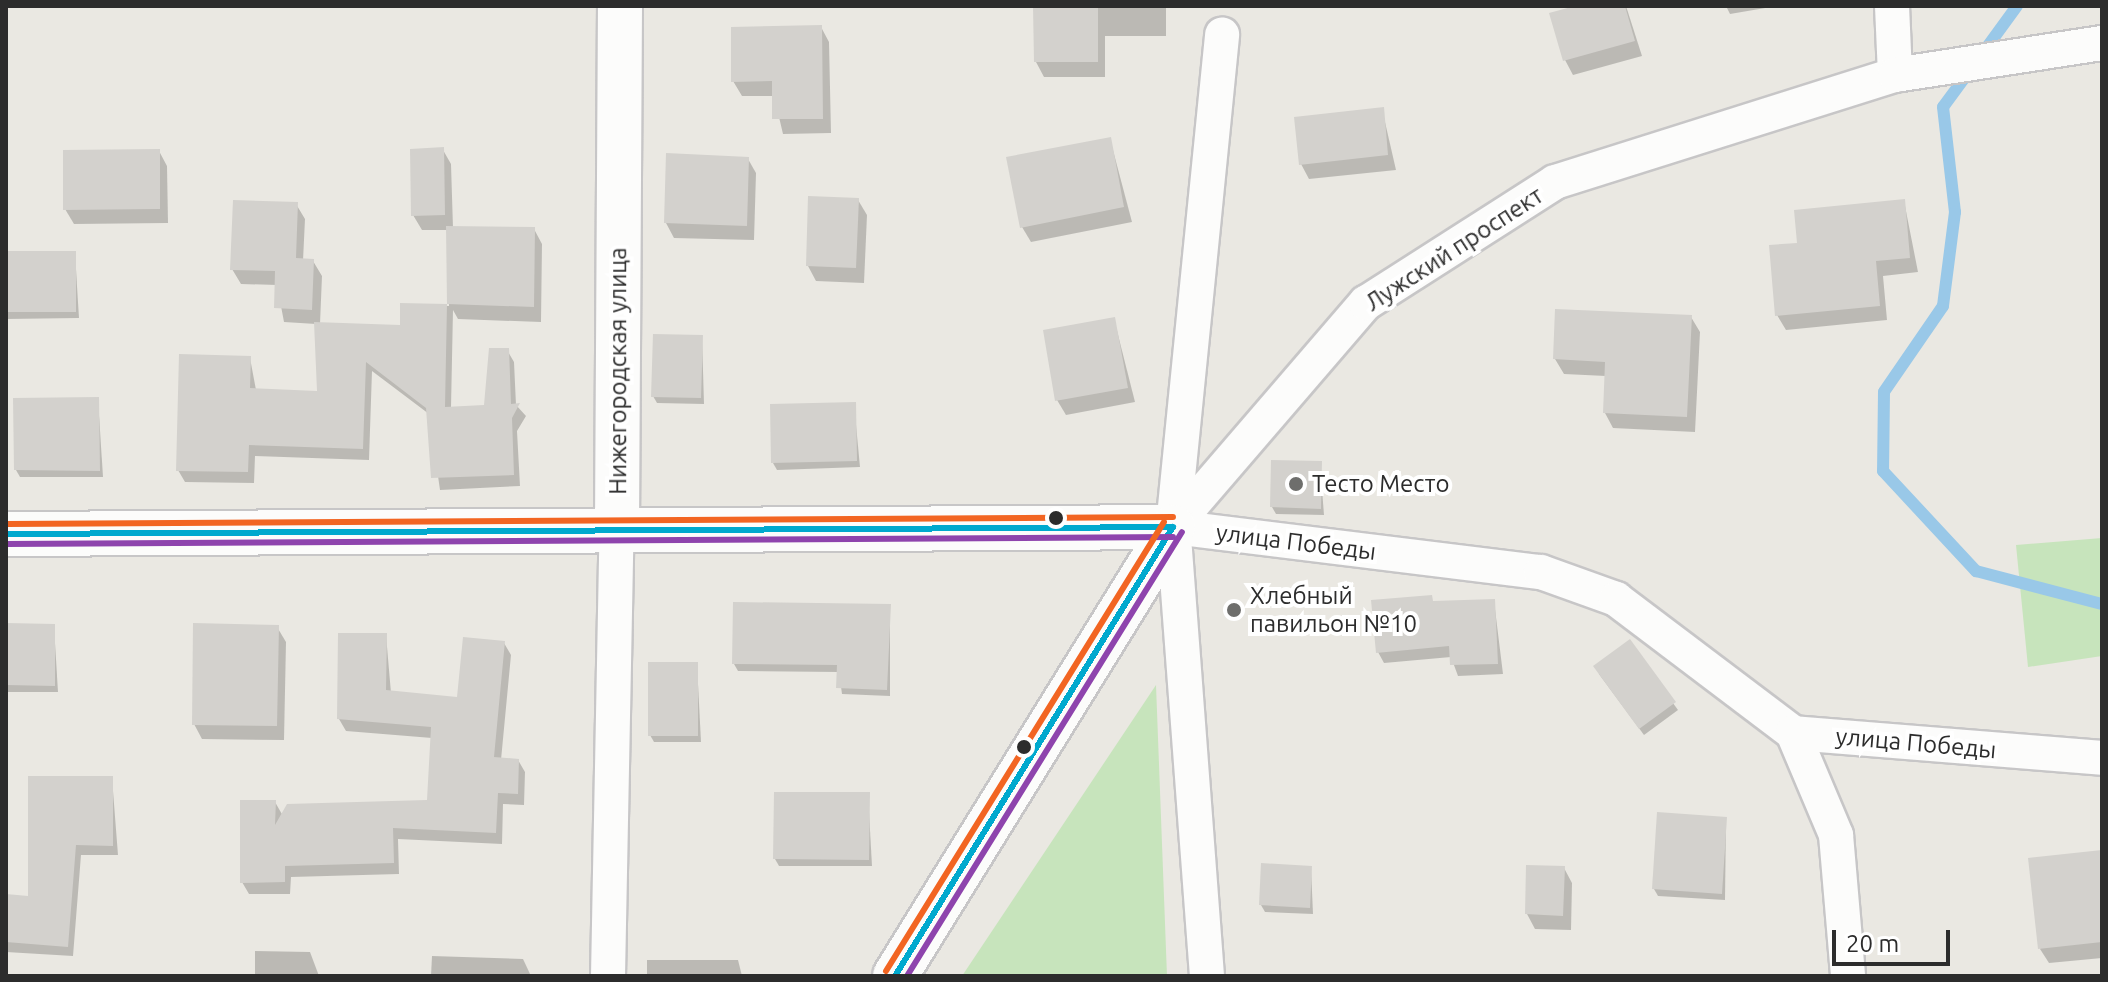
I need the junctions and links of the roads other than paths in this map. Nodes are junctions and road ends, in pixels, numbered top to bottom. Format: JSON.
{"nodes":[{"id":1,"x":620,"y":6,"type":"edge"},
{"id":2,"x":1892,"y":6,"type":"edge"},
{"id":3,"x":1222,"y":34,"type":"dead end"},
{"id":4,"x":2102,"y":43,"type":"edge"},
{"id":5,"x":1895,"y":75,"type":"junction"},
{"id":6,"x":617,"y":526,"type":"junction"},
{"id":7,"x":1173,"y":527,"type":"junction"},
{"id":8,"x":6,"y":534,"type":"edge"},
{"id":9,"x":1793,"y":733,"type":"junction"},
{"id":10,"x":2102,"y":758,"type":"edge"},
{"id":11,"x":608,"y":976,"type":"edge"},
{"id":12,"x":895,"y":976,"type":"edge"},
{"id":13,"x":1207,"y":976,"type":"edge"},
{"id":14,"x":1848,"y":976,"type":"edge"}],
"edges":[{"from":1,"to":6,"type":"street","name":"Нижегородская улица"},
{"from":2,"to":5,"type":"street"},
{"from":3,"to":7,"type":"street"},
{"from":4,"to":5,"type":"street","name":"Лужский проспект"},
{"from":5,"to":7,"type":"street","name":"Лужский проспект"},
{"from":6,"to":7,"type":"street","name":"улица Победы"},
{"from":6,"to":8,"type":"street","name":"улица Победы"},
{"from":6,"to":11,"type":"street","name":"Нижегородская улица"},
{"from":7,"to":9,"type":"street","name":"улица Победы"},
{"from":7,"to":12,"type":"street","name":"Лужский проспект"},
{"from":7,"to":13,"type":"street"},
{"from":9,"to":10,"type":"street","name":"улица Победы"},
{"from":9,"to":14,"type":"street"}]}
